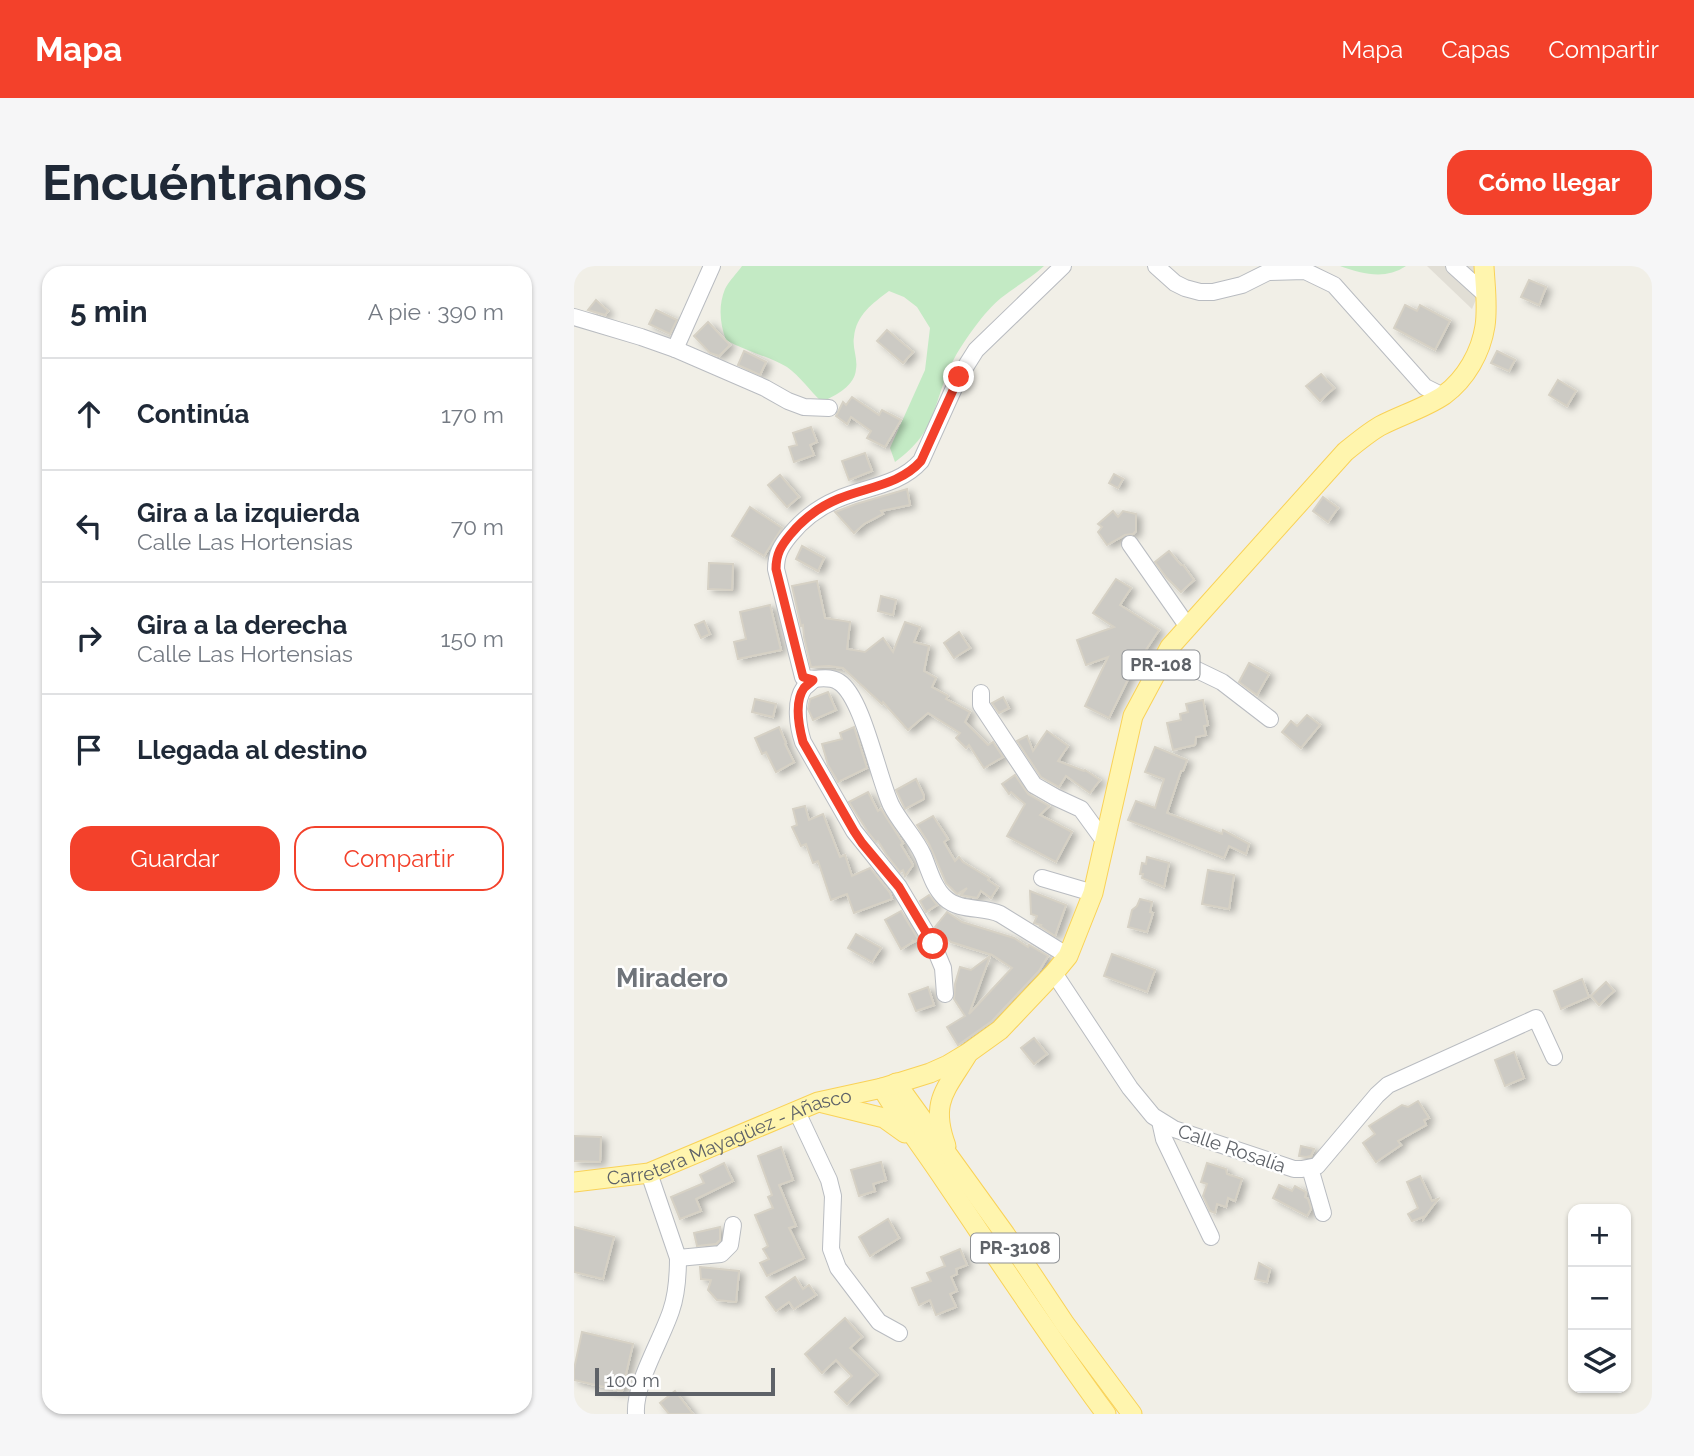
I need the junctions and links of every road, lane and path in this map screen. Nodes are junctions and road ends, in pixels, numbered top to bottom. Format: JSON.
{"nodes":[{"id":1,"x":712,"y":266,"type":"edge"},
{"id":2,"x":1063,"y":266,"type":"edge"},
{"id":3,"x":1156,"y":266,"type":"edge"},
{"id":4,"x":1454,"y":266,"type":"edge"},
{"id":5,"x":1484,"y":266,"type":"edge"},
{"id":6,"x":1486,"y":295,"type":"junction"},
{"id":7,"x":574,"y":317,"type":"edge"},
{"id":8,"x":675,"y":349,"type":"junction"},
{"id":9,"x":1443,"y":396,"type":"junction"},
{"id":10,"x":829,"y":408,"type":"dead end"},
{"id":11,"x":1130,"y":544,"type":"dead end"},
{"id":12,"x":1188,"y":627,"type":"junction"},
{"id":13,"x":1166,"y":654,"type":"junction"},
{"id":14,"x":813,"y":680,"type":"junction"},
{"id":15,"x":981,"y":693,"type":"dead end"},
{"id":16,"x":1270,"y":719,"type":"dead end"},
{"id":17,"x":1105,"y":842,"type":"junction"},
{"id":18,"x":1042,"y":878,"type":"dead end"},
{"id":19,"x":1093,"y":893,"type":"junction"},
{"id":20,"x":1068,"y":956,"type":"junction"},
{"id":21,"x":1054,"y":973,"type":"junction"},
{"id":22,"x":946,"y":994,"type":"dead end"},
{"id":23,"x":1551,"y":1050,"type":"dead end"},
{"id":24,"x":968,"y":1053,"type":"junction"},
{"id":25,"x":889,"y":1085,"type":"junction"},
{"id":26,"x":818,"y":1102,"type":"junction"},
{"id":27,"x":797,"y":1112,"type":"junction"},
{"id":28,"x":1160,"y":1121,"type":"junction"},
{"id":29,"x":922,"y":1148,"type":"junction"},
{"id":30,"x":950,"y":1157,"type":"junction"},
{"id":31,"x":1310,"y":1168,"type":"junction"},
{"id":32,"x":649,"y":1173,"type":"junction"},
{"id":33,"x":574,"y":1182,"type":"edge"},
{"id":34,"x":1323,"y":1213,"type":"dead end"},
{"id":35,"x":733,"y":1225,"type":"dead end"},
{"id":36,"x":1210,"y":1237,"type":"dead end"},
{"id":37,"x":678,"y":1258,"type":"junction"},
{"id":38,"x":899,"y":1334,"type":"dead end"},
{"id":39,"x":636,"y":1414,"type":"edge"},
{"id":40,"x":1107,"y":1414,"type":"edge"},
{"id":41,"x":1132,"y":1414,"type":"edge"}],
"edges":[{"from":1,"to":8,"type":"street"},
{"from":2,"to":14,"type":"street"},
{"from":3,"to":9,"type":"street"},
{"from":4,"to":6,"type":"street"},
{"from":5,"to":6,"type":"main road","number":"PR-108"},
{"from":6,"to":9,"type":"main road","number":"PR-108"},
{"from":7,"to":8,"type":"street"},
{"from":8,"to":10,"type":"street"},
{"from":9,"to":12,"type":"main road","number":"PR-108"},
{"from":11,"to":12,"type":"street"},
{"from":12,"to":13,"type":"main road","number":"PR-108"},
{"from":13,"to":16,"type":"street"},
{"from":13,"to":17,"type":"main road","number":"PR-108"},
{"from":14,"to":20,"type":"street"},
{"from":14,"to":22,"type":"street"},
{"from":15,"to":17,"type":"street"},
{"from":17,"to":19,"type":"main road","number":"PR-108"},
{"from":18,"to":19,"type":"street"},
{"from":19,"to":20,"type":"main road","number":"PR-108"},
{"from":20,"to":21,"type":"main road","number":"PR-108"},
{"from":21,"to":24,"type":"main road","number":"PR-108"},
{"from":21,"to":28,"type":"street","name":"Calle Rosalía"},
{"from":23,"to":31,"type":"street","name":"Calle Rosalía"},
{"from":24,"to":25,"type":"main road","number":"PR-108"},
{"from":24,"to":30,"type":"main road"},
{"from":25,"to":26,"type":"main road","name":"Carretera Mayagüez - Añasco","number":"PR-108"},
{"from":25,"to":29,"type":"main road","number":"PR-3108"},
{"from":25,"to":30,"type":"main road","number":"PR-3108"},
{"from":26,"to":27,"type":"main road","name":"Carretera Mayagüez - Añasco","number":"PR-108"},
{"from":26,"to":29,"type":"main road"},
{"from":27,"to":32,"type":"main road","name":"Carretera Mayagüez - Añasco","number":"PR-108"},
{"from":27,"to":38,"type":"street"},
{"from":28,"to":31,"type":"street","name":"Calle Rosalía"},
{"from":28,"to":36,"type":"street"},
{"from":29,"to":40,"type":"main road","number":"PR-3108"},
{"from":30,"to":41,"type":"main road","number":"PR-3108"},
{"from":31,"to":34,"type":"street"},
{"from":32,"to":33,"type":"main road","name":"Carretera Mayagüez - Añasco","number":"PR-108"},
{"from":32,"to":37,"type":"street"},
{"from":35,"to":37,"type":"street"},
{"from":37,"to":39,"type":"street"}]}
